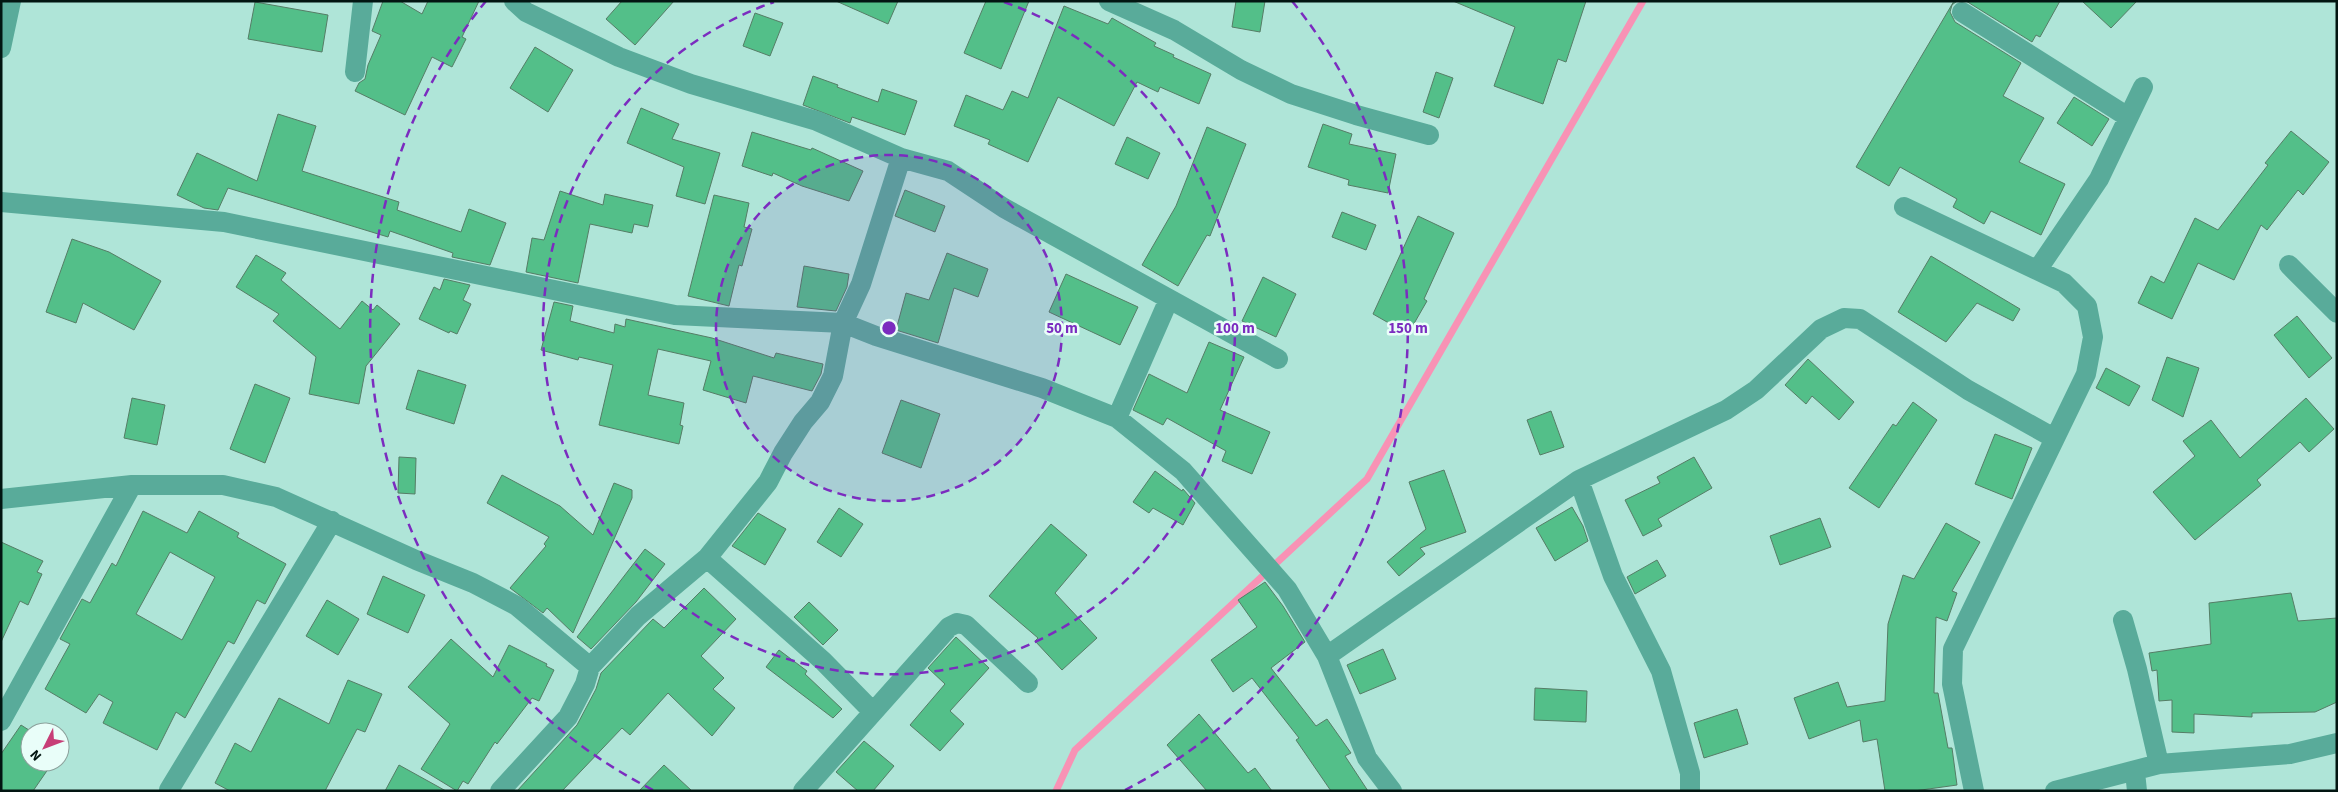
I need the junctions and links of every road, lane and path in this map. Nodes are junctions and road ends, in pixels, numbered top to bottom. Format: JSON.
{"nodes":[{"id":1,"x":11,"y":1,"type":"edge"},
{"id":2,"x":363,"y":1,"type":"edge"},
{"id":3,"x":514,"y":1,"type":"edge"},
{"id":4,"x":1109,"y":1,"type":"edge"},
{"id":5,"x":1135,"y":6,"type":"edge"},
{"id":6,"x":1962,"y":12,"type":"dead end"},
{"id":7,"x":1,"y":48,"type":"edge"},
{"id":8,"x":355,"y":72,"type":"dead end"},
{"id":9,"x":2143,"y":87,"type":"dead end"},
{"id":10,"x":2128,"y":117,"type":"junction"},
{"id":11,"x":1429,"y":135,"type":"dead end"},
{"id":12,"x":901,"y":158,"type":"junction"},
{"id":13,"x":1,"y":202,"type":"edge"},
{"id":14,"x":1904,"y":207,"type":"dead end"},
{"id":15,"x":2288,"y":265,"type":"dead end"},
{"id":16,"x":2038,"y":269,"type":"junction"},
{"id":17,"x":1169,"y":299,"type":"junction"},
{"id":18,"x":2337,"y":313,"type":"edge"},
{"id":19,"x":843,"y":323,"type":"junction"},
{"id":20,"x":1278,"y":359,"type":"dead end"},
{"id":21,"x":1117,"y":418,"type":"junction"},
{"id":22,"x":2054,"y":438,"type":"junction"},
{"id":23,"x":1579,"y":480,"type":"junction"},
{"id":24,"x":132,"y":484,"type":"junction"},
{"id":25,"x":1,"y":500,"type":"edge"},
{"id":26,"x":332,"y":521,"type":"junction"},
{"id":27,"x":708,"y":558,"type":"junction"},
{"id":28,"x":2122,"y":620,"type":"dead end"},
{"id":29,"x":1327,"y":656,"type":"junction"},
{"id":30,"x":590,"y":667,"type":"junction"},
{"id":31,"x":1028,"y":683,"type":"dead end"},
{"id":32,"x":872,"y":711,"type":"junction"},
{"id":33,"x":1,"y":721,"type":"edge"},
{"id":34,"x":2337,"y":743,"type":"edge"},
{"id":35,"x":2159,"y":764,"type":"junction"},
{"id":36,"x":2136,"y":781,"type":"edge"},
{"id":37,"x":169,"y":790,"type":"edge"},
{"id":38,"x":500,"y":791,"type":"edge"},
{"id":39,"x":803,"y":791,"type":"edge"},
{"id":40,"x":1392,"y":791,"type":"edge"},
{"id":41,"x":1690,"y":791,"type":"edge"},
{"id":42,"x":1974,"y":791,"type":"edge"},
{"id":43,"x":2055,"y":791,"type":"edge"}],
"edges":[{"from":1,"to":7,"type":"street"},
{"from":2,"to":8,"type":"street"},
{"from":3,"to":12,"type":"street"},
{"from":4,"to":5,"type":"street"},
{"from":5,"to":11,"type":"street"},
{"from":6,"to":10,"type":"street"},
{"from":9,"to":10,"type":"street"},
{"from":10,"to":16,"type":"street"},
{"from":12,"to":17,"type":"street"},
{"from":12,"to":19,"type":"street"},
{"from":13,"to":19,"type":"street"},
{"from":14,"to":16,"type":"street"},
{"from":15,"to":18,"type":"street"},
{"from":16,"to":22,"type":"street"},
{"from":17,"to":20,"type":"street"},
{"from":17,"to":21,"type":"street"},
{"from":19,"to":21,"type":"street"},
{"from":19,"to":27,"type":"street"},
{"from":21,"to":29,"type":"street"},
{"from":22,"to":23,"type":"street"},
{"from":22,"to":42,"type":"street"},
{"from":23,"to":29,"type":"street"},
{"from":23,"to":41,"type":"street"},
{"from":24,"to":25,"type":"street"},
{"from":24,"to":26,"type":"street"},
{"from":24,"to":33,"type":"street"},
{"from":26,"to":30,"type":"street"},
{"from":26,"to":37,"type":"street"},
{"from":27,"to":30,"type":"street"},
{"from":27,"to":32,"type":"street"},
{"from":28,"to":35,"type":"street"},
{"from":29,"to":40,"type":"street"},
{"from":30,"to":38,"type":"street"},
{"from":31,"to":32,"type":"street"},
{"from":32,"to":39,"type":"street"},
{"from":34,"to":35,"type":"street"},
{"from":35,"to":36,"type":"street"},
{"from":36,"to":43,"type":"street"}]}
